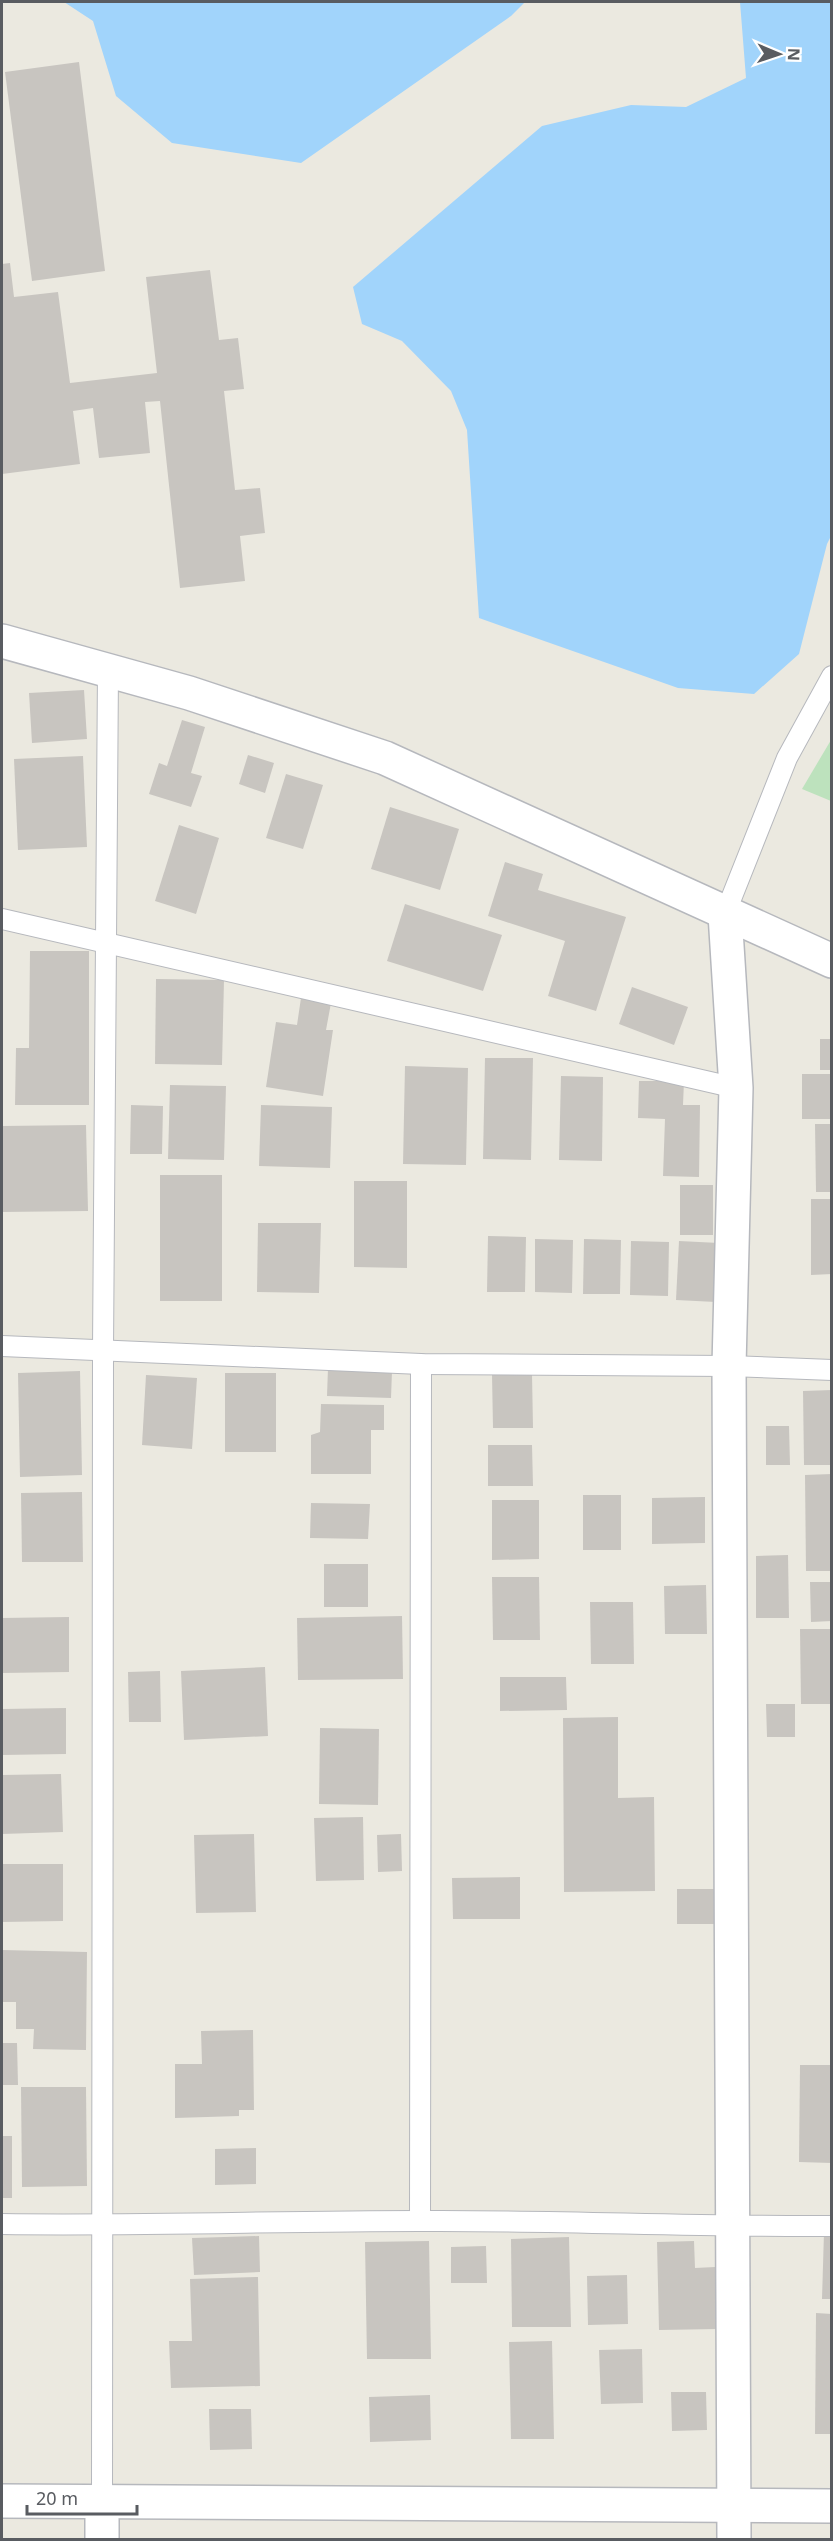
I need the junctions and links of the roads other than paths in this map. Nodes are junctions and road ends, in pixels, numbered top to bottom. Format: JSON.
{"nodes":[{"id":1,"x":2,"y":641,"type":"edge"},
{"id":2,"x":108,"y":670,"type":"junction"},
{"id":3,"x":831,"y":676,"type":"edge"},
{"id":4,"x":725,"y":914,"type":"junction"},
{"id":5,"x":2,"y":919,"type":"edge"},
{"id":6,"x":106,"y":942,"type":"junction"},
{"id":7,"x":831,"y":961,"type":"edge"},
{"id":8,"x":736,"y":1088,"type":"junction"},
{"id":9,"x":2,"y":1346,"type":"edge"},
{"id":10,"x":103,"y":1350,"type":"junction"},
{"id":11,"x":420,"y":1364,"type":"junction"},
{"id":12,"x":729,"y":1366,"type":"junction"},
{"id":13,"x":831,"y":1370,"type":"edge"},
{"id":14,"x":420,"y":2221,"type":"junction"},
{"id":15,"x":2,"y":2224,"type":"edge"},
{"id":16,"x":104,"y":2225,"type":"junction"},
{"id":17,"x":734,"y":2226,"type":"junction"},
{"id":18,"x":831,"y":2226,"type":"edge"},
{"id":19,"x":102,"y":2500,"type":"junction"},
{"id":20,"x":2,"y":2501,"type":"edge"},
{"id":21,"x":734,"y":2506,"type":"junction"},
{"id":22,"x":831,"y":2506,"type":"edge"},
{"id":23,"x":102,"y":2540,"type":"edge"},
{"id":24,"x":734,"y":2540,"type":"edge"}],
"edges":[{"from":1,"to":2,"type":"street"},
{"from":2,"to":4,"type":"street"},
{"from":2,"to":6,"type":"lane"},
{"from":3,"to":4,"type":"lane"},
{"from":4,"to":7,"type":"street"},
{"from":4,"to":8,"type":"street"},
{"from":5,"to":6,"type":"lane"},
{"from":6,"to":8,"type":"lane"},
{"from":6,"to":10,"type":"lane"},
{"from":8,"to":12,"type":"street"},
{"from":9,"to":10,"type":"lane"},
{"from":10,"to":11,"type":"lane"},
{"from":10,"to":16,"type":"lane"},
{"from":11,"to":12,"type":"lane"},
{"from":11,"to":14,"type":"lane"},
{"from":12,"to":13,"type":"lane"},
{"from":12,"to":17,"type":"street"},
{"from":14,"to":16,"type":"lane"},
{"from":14,"to":17,"type":"lane"},
{"from":15,"to":16,"type":"lane"},
{"from":16,"to":19,"type":"lane"},
{"from":17,"to":18,"type":"lane"},
{"from":17,"to":21,"type":"street"},
{"from":19,"to":20,"type":"street"},
{"from":19,"to":21,"type":"street"},
{"from":19,"to":23,"type":"street"},
{"from":21,"to":22,"type":"street"},
{"from":21,"to":24,"type":"street"}]}
